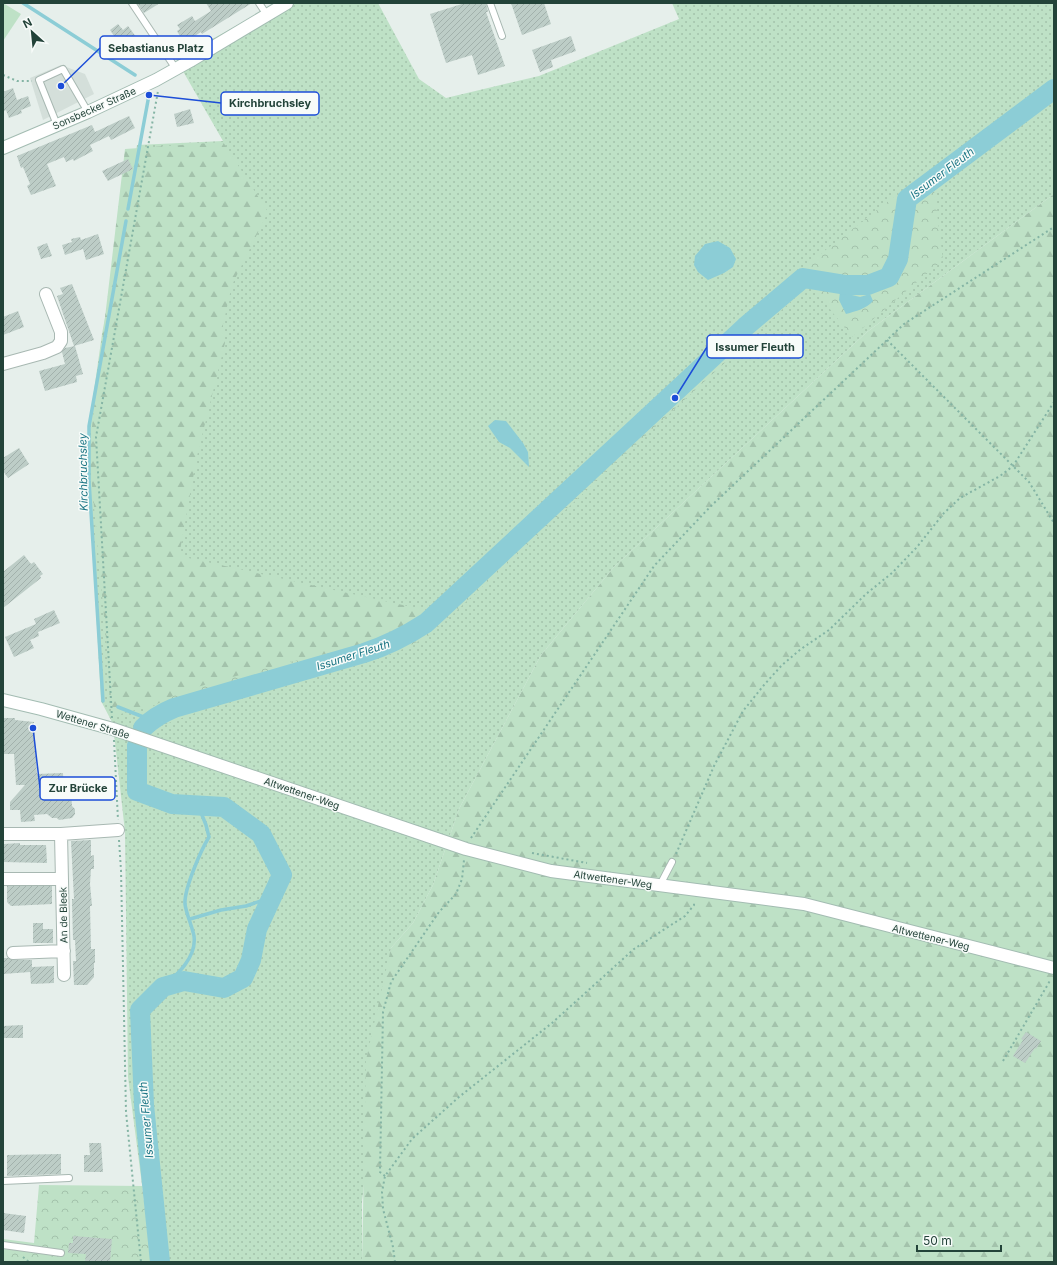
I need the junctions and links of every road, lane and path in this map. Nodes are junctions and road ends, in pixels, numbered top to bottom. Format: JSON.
{"nodes":[{"id":1,"x":132,"y":3,"type":"edge"},
{"id":2,"x":259,"y":3,"type":"edge"},
{"id":3,"x":287,"y":3,"type":"edge"},
{"id":4,"x":490,"y":3,"type":"edge"},
{"id":5,"x":267,"y":15,"type":"junction"},
{"id":6,"x":502,"y":36,"type":"dead end"},
{"id":7,"x":176,"y":69,"type":"junction"},
{"id":8,"x":3,"y":76,"type":"edge"},
{"id":9,"x":39,"y":80,"type":"junction"},
{"id":10,"x":156,"y":80,"type":"junction"},
{"id":11,"x":88,"y":112,"type":"junction"},
{"id":12,"x":57,"y":125,"type":"junction"},
{"id":13,"x":3,"y":148,"type":"edge"},
{"id":14,"x":1054,"y":227,"type":"edge"},
{"id":15,"x":46,"y":294,"type":"dead end"},
{"id":16,"x":887,"y":340,"type":"junction"},
{"id":17,"x":3,"y":364,"type":"edge"},
{"id":18,"x":1054,"y":402,"type":"edge"},
{"id":19,"x":1013,"y":466,"type":"junction"},
{"id":20,"x":1054,"y":523,"type":"edge"},
{"id":21,"x":3,"y":700,"type":"edge"},
{"id":22,"x":113,"y":730,"type":"junction"},
{"id":23,"x":182,"y":753,"type":"joint"},
{"id":24,"x":118,"y":830,"type":"junction"},
{"id":25,"x":3,"y":834,"type":"edge"},
{"id":26,"x":61,"y":834,"type":"junction"},
{"id":27,"x":467,"y":845,"type":"junction"},
{"id":28,"x":532,"y":853,"type":"dead end"},
{"id":29,"x":672,"y":862,"type":"joint"},
{"id":30,"x":594,"y":864,"type":"dead end"},
{"id":31,"x":3,"y":879,"type":"edge"},
{"id":32,"x":62,"y":879,"type":"junction"},
{"id":33,"x":660,"y":885,"type":"junction"},
{"id":34,"x":696,"y":890,"type":"junction"},
{"id":35,"x":64,"y":951,"type":"junction"},
{"id":36,"x":13,"y":953,"type":"dead end"},
{"id":37,"x":1054,"y":968,"type":"edge"},
{"id":38,"x":1054,"y":973,"type":"edge"},
{"id":39,"x":64,"y":975,"type":"dead end"},
{"id":40,"x":1003,"y":1061,"type":"dead end"},
{"id":41,"x":385,"y":1176,"type":"junction"},
{"id":42,"x":70,"y":1178,"type":"dead end"},
{"id":43,"x":3,"y":1181,"type":"edge"},
{"id":44,"x":3,"y":1245,"type":"edge"},
{"id":45,"x":61,"y":1253,"type":"dead end"},
{"id":46,"x":141,"y":1262,"type":"edge"},
{"id":47,"x":395,"y":1262,"type":"edge"}],
"edges":[{"from":1,"to":7,"type":"lane"},
{"from":2,"to":5,"type":"lane"},
{"from":3,"to":5,"type":"street","name":"Sonsbecker Straße"},
{"from":4,"to":6,"type":"lane"},
{"from":5,"to":7,"type":"street","name":"Sonsbecker Straße"},
{"from":7,"to":10,"type":"street","name":"Sonsbecker Straße"},
{"from":8,"to":9,"type":"path"},
{"from":9,"to":11,"type":"lane"},
{"from":9,"to":12,"type":"lane"},
{"from":10,"to":11,"type":"street","name":"Sonsbecker Straße"},
{"from":10,"to":22,"type":"path"},
{"from":11,"to":12,"type":"street","name":"Sonsbecker Straße"},
{"from":12,"to":13,"type":"street","name":"Sonsbecker Straße"},
{"from":14,"to":16,"type":"path"},
{"from":15,"to":17,"type":"street"},
{"from":16,"to":19,"type":"path"},
{"from":16,"to":27,"type":"path"},
{"from":18,"to":19,"type":"path"},
{"from":19,"to":20,"type":"path"},
{"from":19,"to":29,"type":"path"},
{"from":21,"to":22,"type":"street","name":"Wettener Straße"},
{"from":22,"to":23,"type":"street","name":"Wettener Straße"},
{"from":22,"to":24,"type":"path"},
{"from":23,"to":27,"type":"street","name":"Altwettener-Weg"},
{"from":24,"to":26,"type":"street"},
{"from":24,"to":46,"type":"path"},
{"from":25,"to":26,"type":"street"},
{"from":26,"to":32,"type":"street","name":"An de Bleek"},
{"from":27,"to":33,"type":"street","name":"Altwettener-Weg"},
{"from":27,"to":41,"type":"path"},
{"from":28,"to":30,"type":"path"},
{"from":29,"to":33,"type":"lane"},
{"from":31,"to":32,"type":"street","name":"An de Bleek"},
{"from":32,"to":35,"type":"street","name":"An de Bleek"},
{"from":33,"to":34,"type":"street","name":"Altwettener-Weg"},
{"from":34,"to":37,"type":"street","name":"Altwettener-Weg"},
{"from":34,"to":41,"type":"path"},
{"from":35,"to":36,"type":"street","name":"An de Bleek"},
{"from":35,"to":39,"type":"street","name":"An de Bleek"},
{"from":38,"to":40,"type":"path"},
{"from":41,"to":47,"type":"path"},
{"from":42,"to":43,"type":"lane"},
{"from":44,"to":45,"type":"lane"}]}
